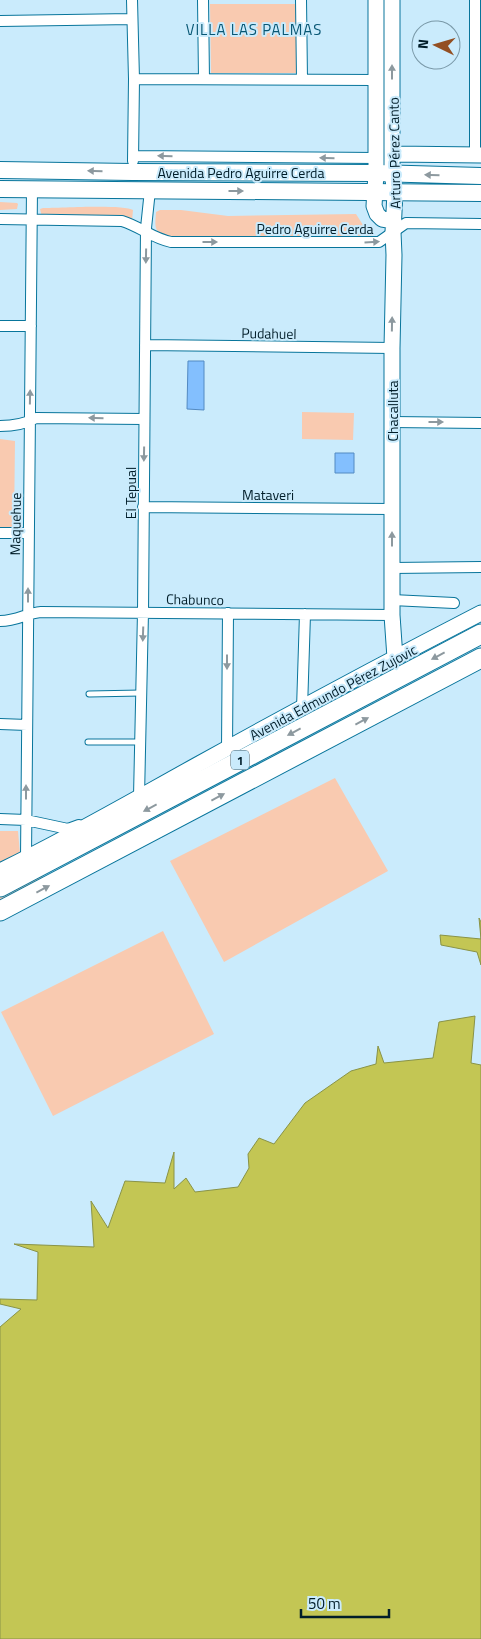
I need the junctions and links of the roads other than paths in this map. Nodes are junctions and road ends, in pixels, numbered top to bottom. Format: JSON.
{"nodes":[{"id":1,"x":132,"y":0,"type":"edge"},
{"id":2,"x":203,"y":0,"type":"edge"},
{"id":3,"x":301,"y":0,"type":"edge"},
{"id":4,"x":376,"y":0,"type":"edge"},
{"id":5,"x":392,"y":0,"type":"edge"},
{"id":6,"x":475,"y":0,"type":"edge"},
{"id":7,"x":132,"y":19,"type":"junction"},
{"id":8,"x":0,"y":21,"type":"edge"},
{"id":9,"x":478,"y":65,"type":"edge"},
{"id":10,"x":134,"y":79,"type":"junction"},
{"id":11,"x":204,"y":79,"type":"junction"},
{"id":12,"x":302,"y":79,"type":"junction"},
{"id":13,"x":376,"y":80,"type":"junction"},
{"id":14,"x":392,"y":154,"type":"junction"},
{"id":15,"x":478,"y":155,"type":"edge"},
{"id":16,"x":133,"y":164,"type":"junction"},
{"id":17,"x":382,"y":168,"type":"junction"},
{"id":18,"x":0,"y":170,"type":"edge"},
{"id":19,"x":175,"y":172,"type":"junction"},
{"id":20,"x":481,"y":176,"type":"edge"},
{"id":21,"x":0,"y":189,"type":"edge"},
{"id":22,"x":32,"y":190,"type":"junction"},
{"id":23,"x":150,"y":190,"type":"junction"},
{"id":24,"x":374,"y":192,"type":"junction"},
{"id":25,"x":395,"y":192,"type":"junction"},
{"id":26,"x":481,"y":193,"type":"edge"},
{"id":27,"x":0,"y":219,"type":"edge"},
{"id":28,"x":32,"y":219,"type":"junction"},
{"id":29,"x":481,"y":224,"type":"edge"},
{"id":30,"x":394,"y":227,"type":"junction"},
{"id":31,"x":146,"y":232,"type":"junction"},
{"id":32,"x":0,"y":326,"type":"edge"},
{"id":33,"x":31,"y":326,"type":"junction"},
{"id":34,"x":145,"y":345,"type":"junction"},
{"id":35,"x":392,"y":348,"type":"junction"},
{"id":36,"x":144,"y":419,"type":"junction"},
{"id":37,"x":29,"y":422,"type":"junction"},
{"id":38,"x":392,"y":422,"type":"junction"},
{"id":39,"x":481,"y":422,"type":"edge"},
{"id":40,"x":0,"y":426,"type":"edge"},
{"id":41,"x":144,"y":507,"type":"junction"},
{"id":42,"x":392,"y":509,"type":"junction"},
{"id":43,"x":0,"y":533,"type":"edge"},
{"id":44,"x":28,"y":533,"type":"junction"},
{"id":45,"x":481,"y":567,"type":"edge"},
{"id":46,"x":392,"y":568,"type":"junction"},
{"id":47,"x":454,"y":604,"type":"dead end"},
{"id":48,"x":392,"y":608,"type":"junction"},
{"id":49,"x":143,"y":612,"type":"junction"},
{"id":50,"x":228,"y":613,"type":"junction"},
{"id":51,"x":481,"y":613,"type":"edge"},
{"id":52,"x":305,"y":614,"type":"junction"},
{"id":53,"x":28,"y":616,"type":"junction"},
{"id":54,"x":0,"y":621,"type":"edge"},
{"id":55,"x":481,"y":634,"type":"edge"},
{"id":56,"x":395,"y":658,"type":"junction"},
{"id":57,"x":481,"y":658,"type":"edge"},
{"id":58,"x":141,"y":693,"type":"junction"},
{"id":59,"x":89,"y":694,"type":"dead end"},
{"id":60,"x":302,"y":709,"type":"junction"},
{"id":61,"x":0,"y":724,"type":"edge"},
{"id":62,"x":27,"y":725,"type":"junction"},
{"id":63,"x":88,"y":742,"type":"dead end"},
{"id":64,"x":140,"y":742,"type":"junction"},
{"id":65,"x":227,"y":749,"type":"junction"},
{"id":66,"x":139,"y":797,"type":"junction"},
{"id":67,"x":106,"y":816,"type":"junction"},
{"id":68,"x":0,"y":819,"type":"edge"},
{"id":69,"x":26,"y":820,"type":"junction"},
{"id":70,"x":26,"y":858,"type":"junction"},
{"id":71,"x":0,"y":871,"type":"edge"},
{"id":72,"x":0,"y":887,"type":"edge"},
{"id":73,"x":0,"y":912,"type":"edge"}],
"edges":[{"from":1,"to":7,"type":"street"},
{"from":2,"to":11,"type":"street"},
{"from":3,"to":12,"type":"street"},
{"from":4,"to":13,"type":"main road","name":"Arturo Pérez Canto"},
{"from":14,"to":5,"type":"main road","name":"Arturo Pérez Canto","one_way":true},
{"from":6,"to":9,"type":"street"},
{"from":7,"to":8,"type":"street"},
{"from":7,"to":10,"type":"street"},
{"from":9,"to":15,"type":"street"},
{"from":10,"to":11,"type":"street"},
{"from":10,"to":16,"type":"street"},
{"from":11,"to":12,"type":"street"},
{"from":12,"to":13,"type":"street"},
{"from":13,"to":17,"type":"main road","name":"Arturo Pérez Canto"},
{"from":14,"to":15,"type":"main road"},
{"from":14,"to":17,"type":"main road","name":"Arturo Pérez Canto"},
{"from":17,"to":16,"type":"street","name":"Avenida Pedro Aguirre Cerda","one_way":true},
{"from":16,"to":18,"type":"main road","name":"Avenida Pedro Aguirre Cerda","one_way":true},
{"from":16,"to":19,"type":"main road","name":"Avenida Pedro Aguirre Cerda"},
{"from":17,"to":19,"type":"main road","name":"Avenida Pedro Aguirre Cerda"},
{"from":20,"to":17,"type":"main road","name":"Avenida Pedro Aguirre Cerda","one_way":true},
{"from":17,"to":24,"type":"main road","name":"Arturo Pérez Canto"},
{"from":17,"to":25,"type":"main road","name":"Arturo Pérez Canto"},
{"from":19,"to":23,"type":"main road"},
{"from":21,"to":22,"type":"main road","name":"Avenida Pedro Aguirre Cerda"},
{"from":22,"to":23,"type":"main road","name":"Avenida Pedro Aguirre Cerda"},
{"from":22,"to":28,"type":"street","name":"Maquehue"},
{"from":23,"to":24,"type":"main road","name":"Avenida Pedro Aguirre Cerda","one_way":true},
{"from":23,"to":31,"type":"street","name":"El Tepual"},
{"from":24,"to":25,"type":"main road","name":"Avenida Pedro Aguirre Cerda"},
{"from":24,"to":30,"type":"main road","name":"Arturo Pérez Canto"},
{"from":25,"to":26,"type":"main road","name":"Avenida Pedro Aguirre Cerda"},
{"from":25,"to":30,"type":"main road","name":"Arturo Pérez Canto"},
{"from":27,"to":28,"type":"street","name":"Pedro Aguirre Cerda"},
{"from":28,"to":31,"type":"street","name":"Pedro Aguirre Cerda"},
{"from":28,"to":33,"type":"street","name":"Maquehue"},
{"from":29,"to":30,"type":"street","name":"Pedro Aguirre Cerda"},
{"from":31,"to":30,"type":"street","name":"Pedro Aguirre Cerda","one_way":true},
{"from":35,"to":30,"type":"main road","name":"Chacalluta","one_way":true},
{"from":31,"to":34,"type":"street","name":"El Tepual","one_way":true},
{"from":32,"to":33,"type":"street"},
{"from":37,"to":33,"type":"street","name":"Maquehue","one_way":true},
{"from":34,"to":35,"type":"street","name":"Pudahuel"},
{"from":34,"to":36,"type":"street","name":"El Tepual"},
{"from":35,"to":38,"type":"main road","name":"Chacalluta"},
{"from":36,"to":37,"type":"street","one_way":true},
{"from":36,"to":41,"type":"street","name":"El Tepual","one_way":true},
{"from":37,"to":40,"type":"street"},
{"from":37,"to":44,"type":"street","name":"Maquehue"},
{"from":38,"to":39,"type":"street","one_way":true},
{"from":38,"to":42,"type":"main road","name":"Chacalluta"},
{"from":41,"to":42,"type":"street","name":"Mataveri"},
{"from":41,"to":49,"type":"street","name":"El Tepual"},
{"from":46,"to":42,"type":"main road","name":"Chacalluta","one_way":true},
{"from":43,"to":44,"type":"street"},
{"from":53,"to":44,"type":"street","name":"Maquehue","one_way":true},
{"from":45,"to":46,"type":"street"},
{"from":46,"to":48,"type":"main road","name":"Chacalluta"},
{"from":47,"to":48,"type":"street"},
{"from":48,"to":52,"type":"street","name":"Chabunco"},
{"from":48,"to":56,"type":"main road","name":"Chacalluta"},
{"from":49,"to":50,"type":"street","name":"Chabunco"},
{"from":49,"to":53,"type":"street","name":"Chabunco"},
{"from":49,"to":58,"type":"street","name":"El Tepual","one_way":true},
{"from":50,"to":52,"type":"street","name":"Chabunco"},
{"from":50,"to":65,"type":"street","one_way":true},
{"from":51,"to":56,"type":"main road","name":"Avenida Edmundo Pérez Zujovic"},
{"from":52,"to":60,"type":"street"},
{"from":53,"to":54,"type":"street","name":"Chabunco"},
{"from":53,"to":62,"type":"street","name":"Maquehue"},
{"from":55,"to":72,"type":"highway","name":"Avenida Edmundo Pérez Zujovic","number":"1","one_way":true},
{"from":56,"to":60,"type":"main road","name":"Avenida Edmundo Pérez Zujovic"},
{"from":73,"to":57,"type":"highway","number":"1","one_way":true},
{"from":58,"to":59,"type":"lane"},
{"from":58,"to":64,"type":"street","name":"El Tepual"},
{"from":60,"to":65,"type":"main road","name":"Avenida Edmundo Pérez Zujovic"},
{"from":61,"to":62,"type":"street"},
{"from":69,"to":62,"type":"street","name":"Maquehue","one_way":true},
{"from":63,"to":64,"type":"lane"},
{"from":64,"to":66,"type":"street","name":"El Tepual"},
{"from":65,"to":66,"type":"main road","name":"Avenida Edmundo Pérez Zujovic"},
{"from":66,"to":67,"type":"main road","name":"Avenida Edmundo Pérez Zujovic"},
{"from":67,"to":69,"type":"street"},
{"from":67,"to":70,"type":"main road","name":"Avenida Edmundo Pérez Zujovic"},
{"from":68,"to":69,"type":"street"},
{"from":69,"to":70,"type":"street","name":"Maquehue"},
{"from":70,"to":71,"type":"main road","name":"Avenida Edmundo Pérez Zujovic"}]}
